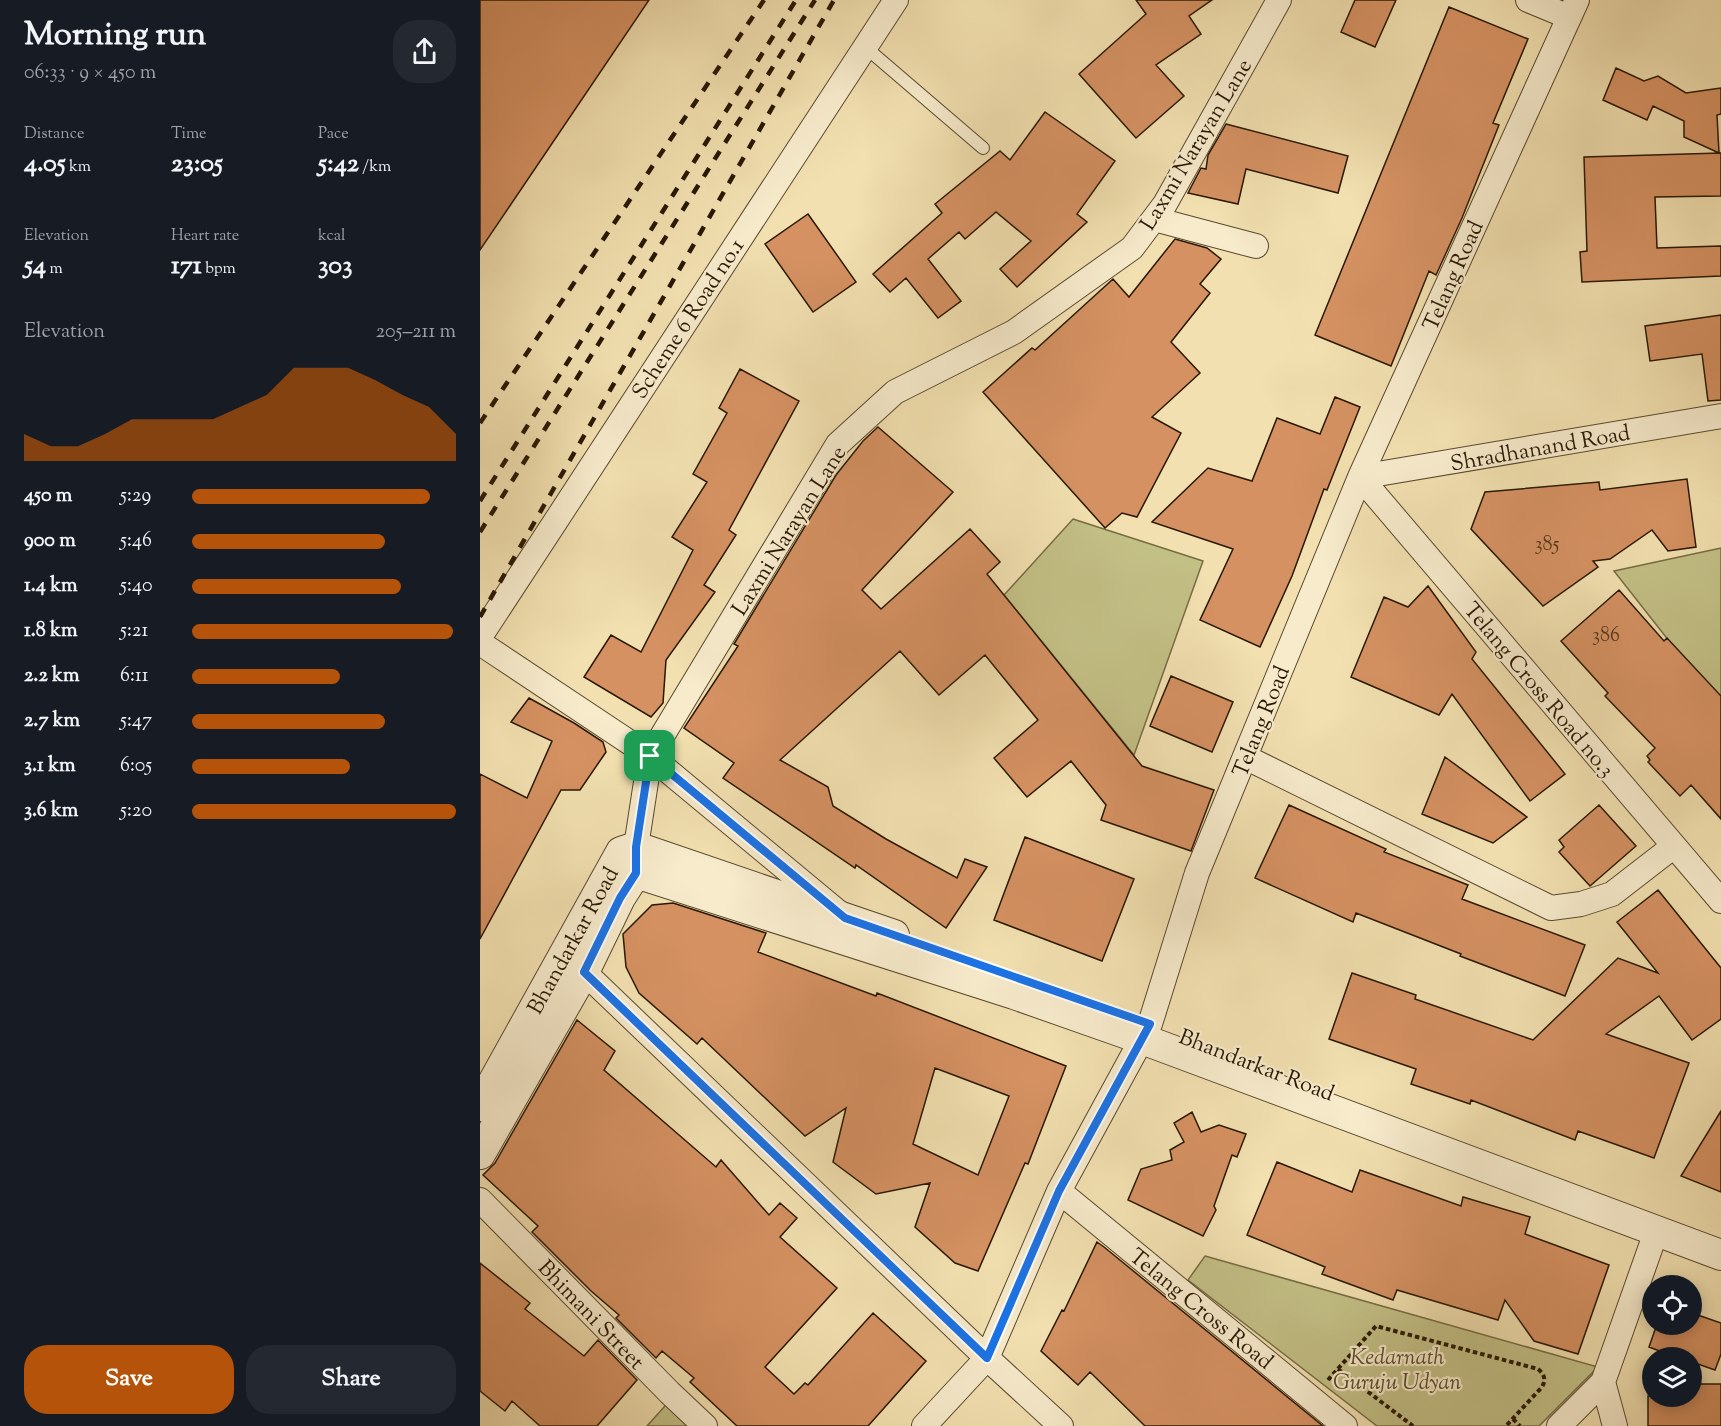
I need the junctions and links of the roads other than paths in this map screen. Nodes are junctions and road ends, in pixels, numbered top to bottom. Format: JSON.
{"nodes":[{"id":1,"x":896,"y":0,"type":"edge"},
{"id":2,"x":1279,"y":0,"type":"edge"},
{"id":3,"x":1528,"y":0,"type":"edge"},
{"id":4,"x":1573,"y":9,"type":"edge"},
{"id":5,"x":864,"y":46,"type":"junction"},
{"id":6,"x":983,"y":148,"type":"dead end"},
{"id":7,"x":1154,"y":219,"type":"junction"},
{"id":8,"x":1256,"y":246,"type":"dead end"},
{"id":9,"x":1721,"y":416,"type":"edge"},
{"id":10,"x":1360,"y":477,"type":"junction"},
{"id":11,"x":480,"y":637,"type":"edge"},
{"id":12,"x":480,"y":643,"type":"edge"},
{"id":13,"x":650,"y":756,"type":"junction"},
{"id":14,"x":1245,"y":757,"type":"junction"},
{"id":15,"x":1674,"y":846,"type":"junction"},
{"id":16,"x":636,"y":860,"type":"junction"},
{"id":17,"x":1721,"y":902,"type":"edge"},
{"id":18,"x":845,"y":918,"type":"junction"},
{"id":19,"x":584,"y":972,"type":"junction"},
{"id":20,"x":1146,"y":1031,"type":"junction"},
{"id":21,"x":480,"y":1106,"type":"edge"},
{"id":22,"x":480,"y":1154,"type":"edge"},
{"id":23,"x":1059,"y":1191,"type":"junction"},
{"id":24,"x":480,"y":1200,"type":"edge"},
{"id":25,"x":1656,"y":1232,"type":"junction"},
{"id":26,"x":1721,"y":1236,"type":"edge"},
{"id":27,"x":1721,"y":1255,"type":"edge"},
{"id":28,"x":987,"y":1358,"type":"junction"},
{"id":29,"x":1603,"y":1382,"type":"junction"},
{"id":30,"x":705,"y":1426,"type":"edge"},
{"id":31,"x":924,"y":1426,"type":"edge"},
{"id":32,"x":1061,"y":1426,"type":"edge"},
{"id":33,"x":1345,"y":1426,"type":"edge"},
{"id":34,"x":1559,"y":1426,"type":"edge"},
{"id":35,"x":1615,"y":1426,"type":"edge"}],
"edges":[{"from":1,"to":5,"type":"street","name":"Scheme 6 Road no.1"},
{"from":2,"to":7,"type":"street","name":"Laxmi Narayan Lane"},
{"from":3,"to":4,"type":"street"},
{"from":4,"to":10,"type":"street","name":"Telang Road"},
{"from":5,"to":6,"type":"lane"},
{"from":5,"to":11,"type":"street","name":"Scheme 6 Road no.1"},
{"from":7,"to":8,"type":"street"},
{"from":7,"to":13,"type":"street","name":"Laxmi Narayan Lane"},
{"from":9,"to":10,"type":"street","name":"Shradhanand Road"},
{"from":10,"to":14,"type":"street","name":"Telang Road"},
{"from":10,"to":15,"type":"street","name":"Telang Cross Road no.3"},
{"from":12,"to":13,"type":"street"},
{"from":13,"to":16,"type":"street","name":"Laxmi Narayan Lane"},
{"from":13,"to":18,"type":"street"},
{"from":14,"to":15,"type":"street"},
{"from":14,"to":20,"type":"street","name":"Telang Road"},
{"from":15,"to":17,"type":"street","name":"Telang Cross Road no.3"},
{"from":16,"to":18,"type":"street","name":"Bhandarkar Road"},
{"from":16,"to":19,"type":"street"},
{"from":16,"to":20,"type":"street","name":"Bhandarkar Road"},
{"from":16,"to":21,"type":"street","name":"Bhandarkar Road"},
{"from":18,"to":20,"type":"street","name":"Bhandarkar Road"},
{"from":19,"to":22,"type":"street"},
{"from":19,"to":28,"type":"street"},
{"from":20,"to":23,"type":"street","name":"Telang Road"},
{"from":20,"to":25,"type":"street","name":"Bhandarkar Road"},
{"from":20,"to":26,"type":"street","name":"Bhandarkar Road"},
{"from":23,"to":28,"type":"street","name":"Telang Road"},
{"from":23,"to":33,"type":"street","name":"Telang Cross Road"},
{"from":24,"to":30,"type":"street","name":"Bhimani Street"},
{"from":25,"to":27,"type":"street","name":"Bhandarkar Road"},
{"from":25,"to":29,"type":"street"},
{"from":28,"to":31,"type":"street","name":"Telang Road"},
{"from":28,"to":32,"type":"street"},
{"from":29,"to":34,"type":"street"},
{"from":29,"to":35,"type":"street"}]}
